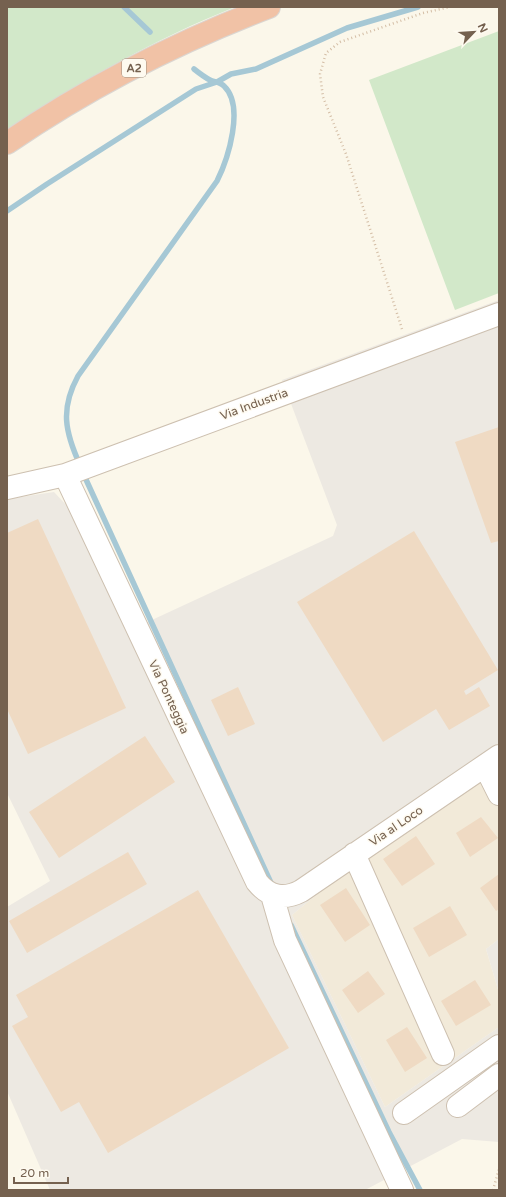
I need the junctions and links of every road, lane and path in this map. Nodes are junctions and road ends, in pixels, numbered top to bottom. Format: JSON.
{"nodes":[{"id":1,"x":269,"y":7,"type":"edge"},
{"id":2,"x":450,"y":7,"type":"edge"},
{"id":3,"x":7,"y":143,"type":"edge"},
{"id":4,"x":499,"y":314,"type":"edge"},
{"id":5,"x":408,"y":348,"type":"junction"},
{"id":6,"x":75,"y":471,"type":"junction"},
{"id":7,"x":7,"y":488,"type":"edge"},
{"id":8,"x":492,"y":761,"type":"edge"},
{"id":9,"x":499,"y":794,"type":"edge"},
{"id":10,"x":354,"y":854,"type":"junction"},
{"id":11,"x":282,"y":896,"type":"junction"},
{"id":12,"x":499,"y":1046,"type":"edge"},
{"id":13,"x":443,"y":1054,"type":"dead end"},
{"id":14,"x":499,"y":1075,"type":"edge"},
{"id":15,"x":458,"y":1106,"type":"dead end"},
{"id":16,"x":404,"y":1113,"type":"dead end"},
{"id":17,"x":499,"y":1169,"type":"edge"},
{"id":18,"x":402,"y":1190,"type":"edge"},
{"id":19,"x":493,"y":1190,"type":"edge"}],
"edges":[{"from":1,"to":3,"type":"highway","number":"A2"},
{"from":2,"to":5,"type":"path"},
{"from":4,"to":5,"type":"street","name":"Via Industria"},
{"from":5,"to":6,"type":"street","name":"Via Industria"},
{"from":6,"to":7,"type":"street","name":"Via Industria"},
{"from":6,"to":11,"type":"street","name":"Via Ponteggia"},
{"from":8,"to":9,"type":"street"},
{"from":8,"to":10,"type":"street","name":"Via al Loco"},
{"from":10,"to":11,"type":"street","name":"Via al Loco"},
{"from":10,"to":13,"type":"street"},
{"from":11,"to":18,"type":"street"},
{"from":12,"to":16,"type":"street"},
{"from":14,"to":15,"type":"street"},
{"from":17,"to":19,"type":"path"}]}
